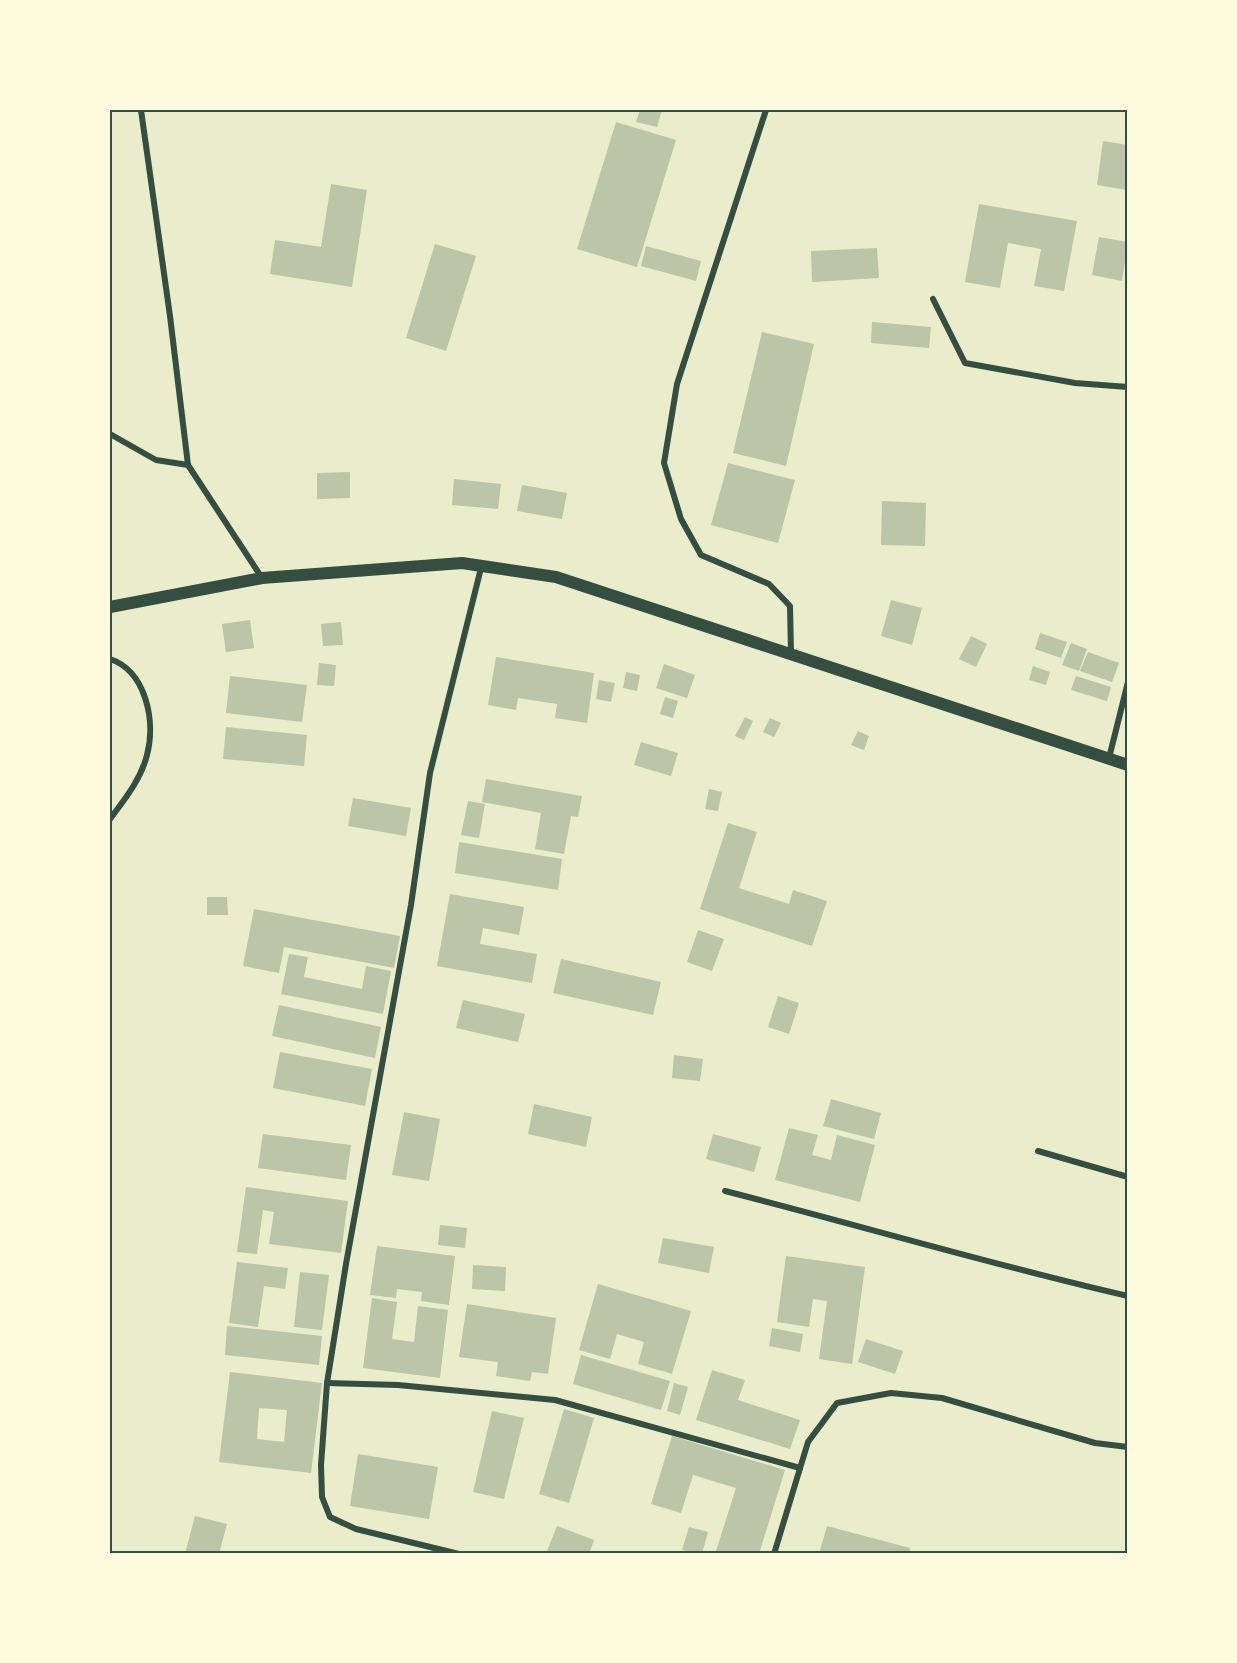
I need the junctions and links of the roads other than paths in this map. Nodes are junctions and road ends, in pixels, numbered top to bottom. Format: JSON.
{"nodes":[{"id":1,"x":141,"y":110,"type":"edge"},
{"id":2,"x":766,"y":110,"type":"edge"},
{"id":3,"x":933,"y":299,"type":"dead end"},
{"id":4,"x":1128,"y":387,"type":"edge"},
{"id":5,"x":110,"y":434,"type":"edge"},
{"id":6,"x":188,"y":465,"type":"junction"},
{"id":7,"x":483,"y":564,"type":"junction"},
{"id":8,"x":262,"y":578,"type":"junction"},
{"id":9,"x":110,"y":607,"type":"edge"},
{"id":10,"x":791,"y":654,"type":"junction"},
{"id":11,"x":110,"y":659,"type":"edge"},
{"id":12,"x":1128,"y":682,"type":"edge"},
{"id":13,"x":1109,"y":759,"type":"junction"},
{"id":14,"x":1128,"y":765,"type":"edge"},
{"id":15,"x":110,"y":819,"type":"edge"},
{"id":16,"x":1038,"y":1151,"type":"dead end"},
{"id":17,"x":1128,"y":1177,"type":"edge"},
{"id":18,"x":725,"y":1191,"type":"dead end"},
{"id":19,"x":1128,"y":1296,"type":"edge"},
{"id":20,"x":327,"y":1383,"type":"junction"},
{"id":21,"x":1128,"y":1448,"type":"edge"},
{"id":22,"x":800,"y":1468,"type":"junction"},
{"id":23,"x":459,"y":1554,"type":"edge"},
{"id":24,"x":774,"y":1554,"type":"edge"}],
"edges":[{"from":1,"to":6,"type":"street"},
{"from":2,"to":10,"type":"street"},
{"from":3,"to":4,"type":"street"},
{"from":5,"to":6,"type":"street"},
{"from":6,"to":8,"type":"street"},
{"from":7,"to":8,"type":"main road"},
{"from":7,"to":10,"type":"main road"},
{"from":7,"to":20,"type":"street"},
{"from":8,"to":9,"type":"main road"},
{"from":10,"to":13,"type":"main road"},
{"from":11,"to":15,"type":"street"},
{"from":12,"to":13,"type":"street"},
{"from":13,"to":14,"type":"main road"},
{"from":16,"to":17,"type":"street"},
{"from":18,"to":19,"type":"street"},
{"from":20,"to":22,"type":"street"},
{"from":20,"to":23,"type":"street"},
{"from":21,"to":22,"type":"street"},
{"from":22,"to":24,"type":"street"}]}
